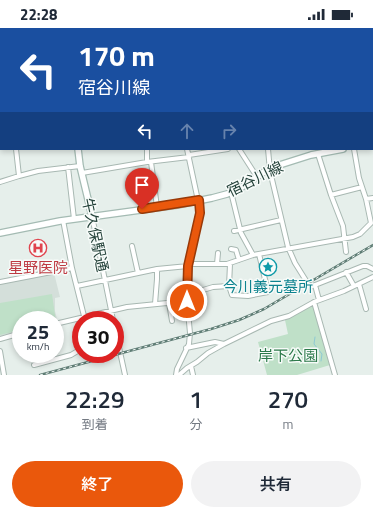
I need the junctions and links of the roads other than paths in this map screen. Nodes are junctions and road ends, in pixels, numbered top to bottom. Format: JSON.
{"nodes":[{"id":1,"x":16,"y":150,"type":"edge"},
{"id":2,"x":78,"y":150,"type":"edge"},
{"id":3,"x":147,"y":150,"type":"edge"},
{"id":4,"x":188,"y":150,"type":"edge"},
{"id":5,"x":222,"y":150,"type":"edge"},
{"id":6,"x":240,"y":150,"type":"edge"},
{"id":7,"x":268,"y":150,"type":"edge"},
{"id":8,"x":338,"y":150,"type":"edge"},
{"id":9,"x":354,"y":150,"type":"edge"},
{"id":10,"x":318,"y":154,"type":"junction"},
{"id":11,"x":189,"y":156,"type":"junction"},
{"id":12,"x":149,"y":162,"type":"junction"},
{"id":13,"x":68,"y":166,"type":"junction"},
{"id":14,"x":80,"y":166,"type":"junction"},
{"id":15,"x":270,"y":168,"type":"junction"},
{"id":16,"x":82,"y":173,"type":"junction"},
{"id":17,"x":19,"y":176,"type":"junction"},
{"id":18,"x":257,"y":177,"type":"junction"},
{"id":19,"x":0,"y":182,"type":"edge"},
{"id":20,"x":362,"y":188,"type":"junction"},
{"id":21,"x":231,"y":192,"type":"junction"},
{"id":22,"x":331,"y":195,"type":"junction"},
{"id":23,"x":373,"y":198,"type":"edge"},
{"id":24,"x":366,"y":199,"type":"junction"},
{"id":25,"x":199,"y":200,"type":"junction"},
{"id":26,"x":157,"y":207,"type":"junction"},
{"id":27,"x":92,"y":216,"type":"junction"},
{"id":28,"x":74,"y":219,"type":"junction"},
{"id":29,"x":63,"y":220,"type":"junction"},
{"id":30,"x":281,"y":220,"type":"junction"},
{"id":31,"x":372,"y":222,"type":"edge"},
{"id":32,"x":240,"y":229,"type":"junction"},
{"id":33,"x":234,"y":231,"type":"dead end"},
{"id":34,"x":0,"y":233,"type":"edge"},
{"id":35,"x":344,"y":238,"type":"junction"},
{"id":36,"x":132,"y":246,"type":"dead end"},
{"id":37,"x":288,"y":248,"type":"junction"},
{"id":38,"x":231,"y":249,"type":"dead end"},
{"id":39,"x":346,"y":252,"type":"dead end"},
{"id":40,"x":218,"y":253,"type":"dead end"},
{"id":41,"x":259,"y":254,"type":"junction"},
{"id":42,"x":253,"y":255,"type":"junction"},
{"id":43,"x":239,"y":260,"type":"junction"},
{"id":44,"x":217,"y":264,"type":"junction"},
{"id":45,"x":230,"y":264,"type":"junction"},
{"id":46,"x":188,"y":265,"type":"junction"},
{"id":47,"x":72,"y":268,"type":"junction"},
{"id":48,"x":157,"y":269,"type":"junction"},
{"id":49,"x":373,"y":269,"type":"edge"},
{"id":50,"x":346,"y":272,"type":"junction"},
{"id":51,"x":138,"y":273,"type":"junction"},
{"id":52,"x":373,"y":277,"type":"edge"},
{"id":53,"x":105,"y":280,"type":"junction"},
{"id":54,"x":0,"y":282,"type":"edge"},
{"id":55,"x":359,"y":284,"type":"junction"},
{"id":56,"x":315,"y":285,"type":"junction"},
{"id":57,"x":77,"y":286,"type":"junction"},
{"id":58,"x":229,"y":286,"type":"junction"},
{"id":59,"x":354,"y":286,"type":"junction"},
{"id":60,"x":187,"y":293,"type":"junction"},
{"id":61,"x":319,"y":300,"type":"junction"},
{"id":62,"x":187,"y":301,"type":"junction"},
{"id":63,"x":314,"y":302,"type":"junction"},
{"id":64,"x":169,"y":303,"type":"junction"},
{"id":65,"x":155,"y":304,"type":"junction"},
{"id":66,"x":366,"y":309,"type":"dead end"},
{"id":67,"x":111,"y":310,"type":"junction"},
{"id":68,"x":82,"y":311,"type":"edge"},
{"id":69,"x":108,"y":311,"type":"edge"},
{"id":70,"x":172,"y":321,"type":"dead end"},
{"id":71,"x":12,"y":335,"type":"edge"},
{"id":72,"x":0,"y":338,"type":"edge"},
{"id":73,"x":224,"y":344,"type":"junction"},
{"id":74,"x":186,"y":348,"type":"junction"},
{"id":75,"x":0,"y":351,"type":"edge"},
{"id":76,"x":72,"y":354,"type":"edge"},
{"id":77,"x":1,"y":359,"type":"edge"},
{"id":78,"x":122,"y":363,"type":"edge"},
{"id":79,"x":34,"y":364,"type":"dead end"},
{"id":80,"x":191,"y":366,"type":"junction"},
{"id":81,"x":4,"y":375,"type":"edge"},
{"id":82,"x":124,"y":375,"type":"edge"},
{"id":83,"x":176,"y":375,"type":"edge"},
{"id":84,"x":179,"y":375,"type":"edge"},
{"id":85,"x":193,"y":375,"type":"edge"},
{"id":86,"x":335,"y":375,"type":"edge"}],
"edges":[{"from":1,"to":17,"type":"street"},
{"from":2,"to":14,"type":"main road","name":"牛久保駅通"},
{"from":3,"to":12,"type":"street"},
{"from":4,"to":11,"type":"street"},
{"from":5,"to":11,"type":"street"},
{"from":6,"to":18,"type":"street"},
{"from":7,"to":15,"type":"street"},
{"from":8,"to":10,"type":"main road","name":"宿谷川線"},
{"from":9,"to":20,"type":"street"},
{"from":10,"to":15,"type":"main road","name":"宿谷川線"},
{"from":10,"to":22,"type":"street"},
{"from":11,"to":12,"type":"street"},
{"from":11,"to":25,"type":"street"},
{"from":12,"to":16,"type":"street"},
{"from":12,"to":26,"type":"street"},
{"from":13,"to":14,"type":"street"},
{"from":13,"to":17,"type":"street"},
{"from":13,"to":28,"type":"street"},
{"from":14,"to":16,"type":"main road","name":"牛久保駅通"},
{"from":15,"to":18,"type":"main road","name":"宿谷川線"},
{"from":15,"to":30,"type":"street"},
{"from":16,"to":27,"type":"main road","name":"牛久保駅通"},
{"from":17,"to":19,"type":"street"},
{"from":18,"to":21,"type":"main road","name":"宿谷川線"},
{"from":20,"to":22,"type":"street"},
{"from":20,"to":24,"type":"street"},
{"from":21,"to":25,"type":"main road","name":"宿谷川線"},
{"from":21,"to":32,"type":"street"},
{"from":22,"to":35,"type":"street"},
{"from":23,"to":24,"type":"street"},
{"from":24,"to":31,"type":"street"},
{"from":25,"to":26,"type":"main road","name":"宿谷川線"},
{"from":25,"to":46,"type":"street"},
{"from":26,"to":27,"type":"main road","name":"宿谷川線"},
{"from":27,"to":28,"type":"main road","name":"宿谷川線"},
{"from":27,"to":53,"type":"street","name":"牛久保駅通"},
{"from":28,"to":29,"type":"main road","name":"宿谷川線"},
{"from":29,"to":34,"type":"main road","name":"宿谷川線"},
{"from":29,"to":47,"type":"street"},
{"from":30,"to":32,"type":"street"},
{"from":30,"to":37,"type":"street"},
{"from":31,"to":35,"type":"street"},
{"from":32,"to":33,"type":"street"},
{"from":32,"to":42,"type":"street"},
{"from":35,"to":37,"type":"street"},
{"from":35,"to":39,"type":"street"},
{"from":36,"to":51,"type":"street"},
{"from":37,"to":41,"type":"street"},
{"from":37,"to":56,"type":"street"},
{"from":38,"to":43,"type":"street"},
{"from":40,"to":44,"type":"street"},
{"from":41,"to":42,"type":"street"},
{"from":41,"to":58,"type":"street"},
{"from":42,"to":43,"type":"street"},
{"from":43,"to":45,"type":"street"},
{"from":44,"to":45,"type":"street"},
{"from":44,"to":46,"type":"street"},
{"from":45,"to":58,"type":"street"},
{"from":46,"to":48,"type":"street"},
{"from":46,"to":60,"type":"street"},
{"from":47,"to":54,"type":"street"},
{"from":47,"to":57,"type":"street"},
{"from":48,"to":51,"type":"street"},
{"from":48,"to":65,"type":"street"},
{"from":49,"to":50,"type":"street"},
{"from":50,"to":56,"type":"street"},
{"from":50,"to":59,"type":"street"},
{"from":51,"to":53,"type":"street"},
{"from":52,"to":55,"type":"street"},
{"from":53,"to":57,"type":"street"},
{"from":53,"to":67,"type":"street","name":"牛久保駅通"},
{"from":55,"to":59,"type":"street"},
{"from":55,"to":66,"type":"street"},
{"from":56,"to":61,"type":"street"},
{"from":57,"to":68,"type":"street"},
{"from":58,"to":60,"type":"street"},
{"from":59,"to":61,"type":"street"},
{"from":60,"to":62,"type":"street"},
{"from":61,"to":63,"type":"street"},
{"from":62,"to":64,"type":"street"},
{"from":62,"to":74,"type":"street"},
{"from":63,"to":73,"type":"street"},
{"from":63,"to":86,"type":"street"},
{"from":64,"to":65,"type":"street"},
{"from":64,"to":70,"type":"street"},
{"from":65,"to":67,"type":"street"},
{"from":67,"to":69,"type":"street"},
{"from":71,"to":72,"type":"street"},
{"from":73,"to":74,"type":"street"},
{"from":73,"to":80,"type":"street"},
{"from":74,"to":83,"type":"street"},
{"from":75,"to":77,"type":"street"},
{"from":76,"to":79,"type":"street"},
{"from":77,"to":81,"type":"street"},
{"from":78,"to":82,"type":"street"},
{"from":80,"to":84,"type":"street"},
{"from":80,"to":85,"type":"street"}]}
